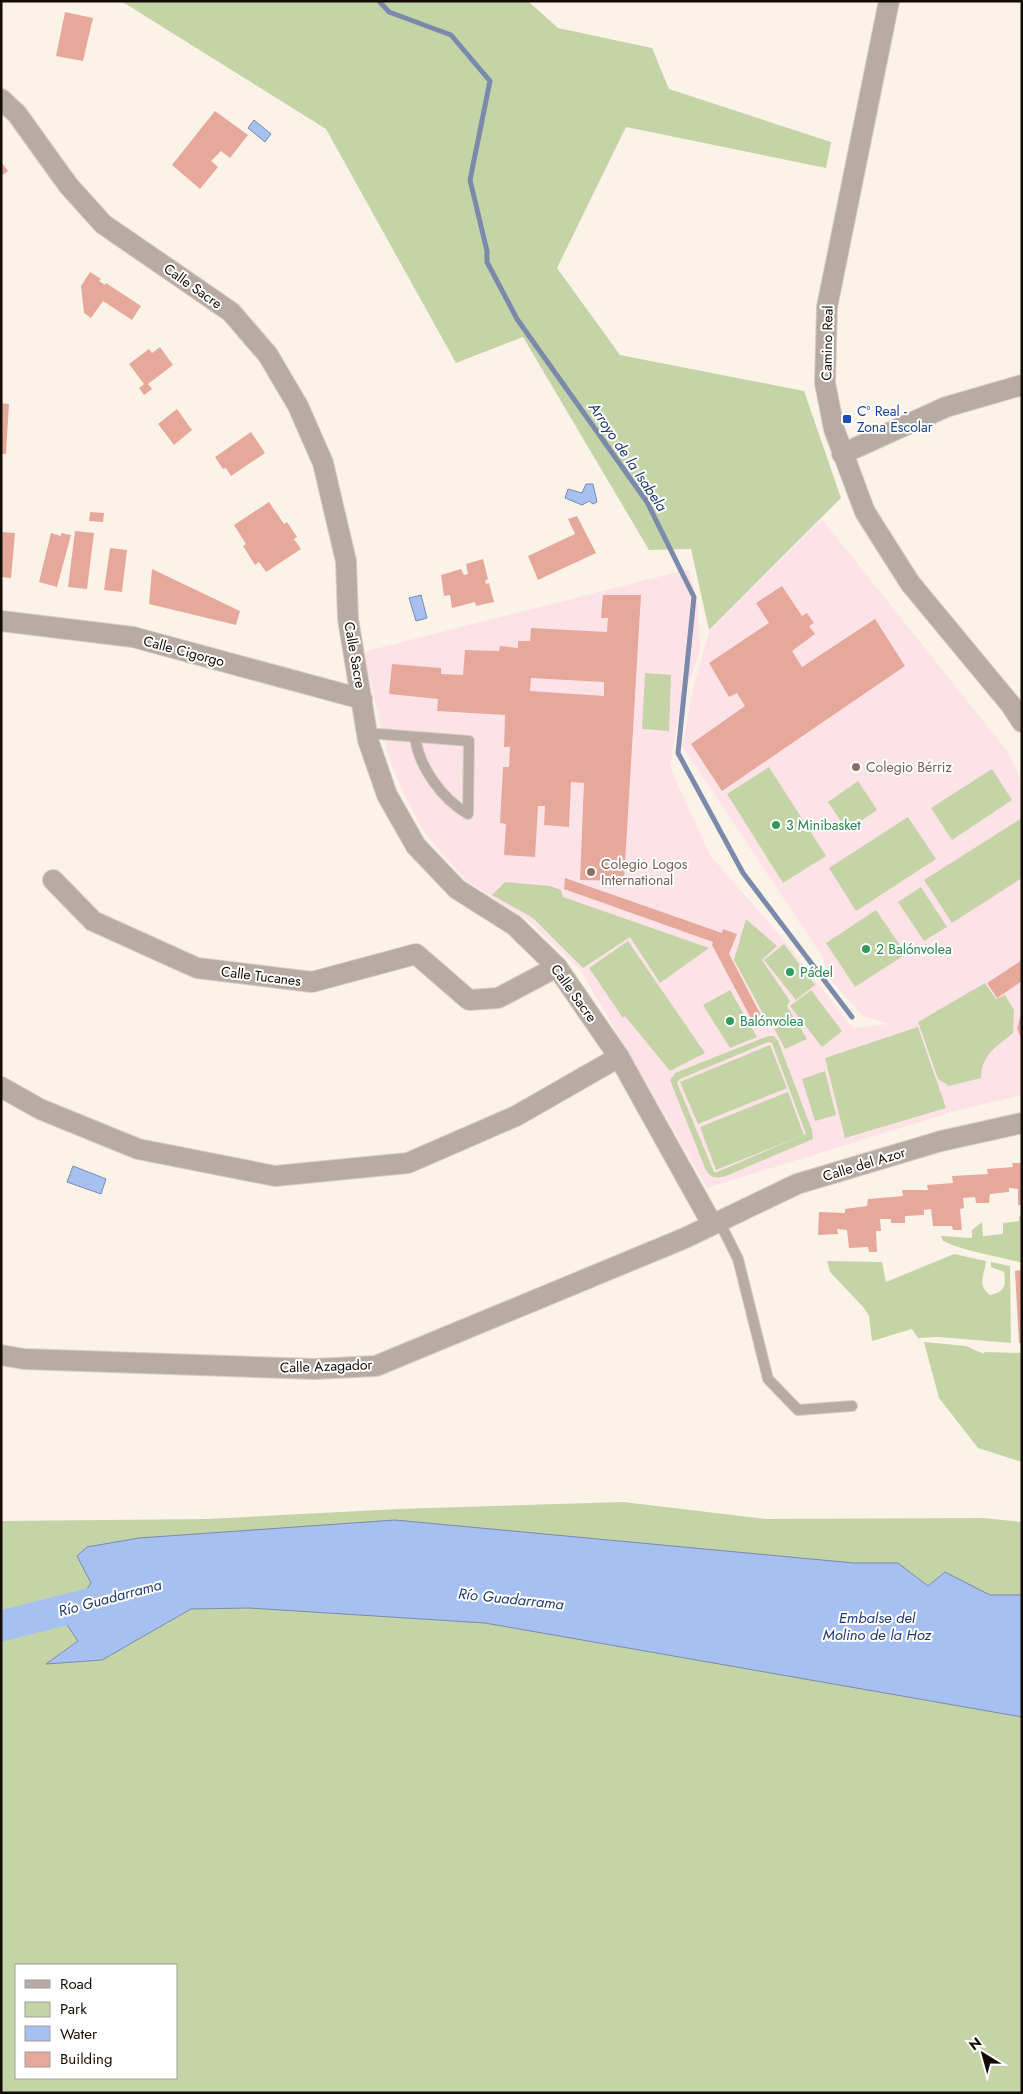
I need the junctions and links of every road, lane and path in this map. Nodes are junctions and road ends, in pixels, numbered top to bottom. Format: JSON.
{"nodes":[{"id":1,"x":889,"y":1,"type":"edge"},
{"id":2,"x":1,"y":100,"type":"edge"},
{"id":3,"x":1022,"y":385,"type":"edge"},
{"id":4,"x":842,"y":454,"type":"junction"},
{"id":5,"x":1,"y":621,"type":"edge"},
{"id":6,"x":362,"y":699,"type":"junction"},
{"id":7,"x":1022,"y":722,"type":"edge"},
{"id":8,"x":367,"y":733,"type":"junction"},
{"id":9,"x":415,"y":737,"type":"junction"},
{"id":10,"x":53,"y":880,"type":"dead end"},
{"id":11,"x":557,"y":967,"type":"junction"},
{"id":12,"x":619,"y":1057,"type":"junction"},
{"id":13,"x":1,"y":1087,"type":"edge"},
{"id":14,"x":1022,"y":1123,"type":"edge"},
{"id":15,"x":716,"y":1223,"type":"junction"},
{"id":16,"x":1,"y":1355,"type":"edge"},
{"id":17,"x":852,"y":1406,"type":"dead end"}],
"edges":[{"from":1,"to":4,"type":"street","name":"Camino Real"},
{"from":2,"to":6,"type":"street","name":"Calle Sacre"},
{"from":3,"to":4,"type":"street"},
{"from":4,"to":7,"type":"street","name":"Camino Real"},
{"from":5,"to":6,"type":"street","name":"Calle Cigorgo"},
{"from":6,"to":8,"type":"street","name":"Calle Sacre"},
{"from":8,"to":9,"type":"lane"},
{"from":8,"to":11,"type":"street","name":"Calle Sacre"},
{"from":9,"to":9,"type":"lane"},
{"from":10,"to":11,"type":"street","name":"Calle Tucanes"},
{"from":11,"to":12,"type":"street","name":"Calle Sacre"},
{"from":12,"to":13,"type":"street"},
{"from":12,"to":15,"type":"street","name":"Calle Sacre"},
{"from":14,"to":15,"type":"street","name":"Calle del Azor"},
{"from":15,"to":16,"type":"street","name":"Calle Azagador"},
{"from":15,"to":17,"type":"lane"}]}
